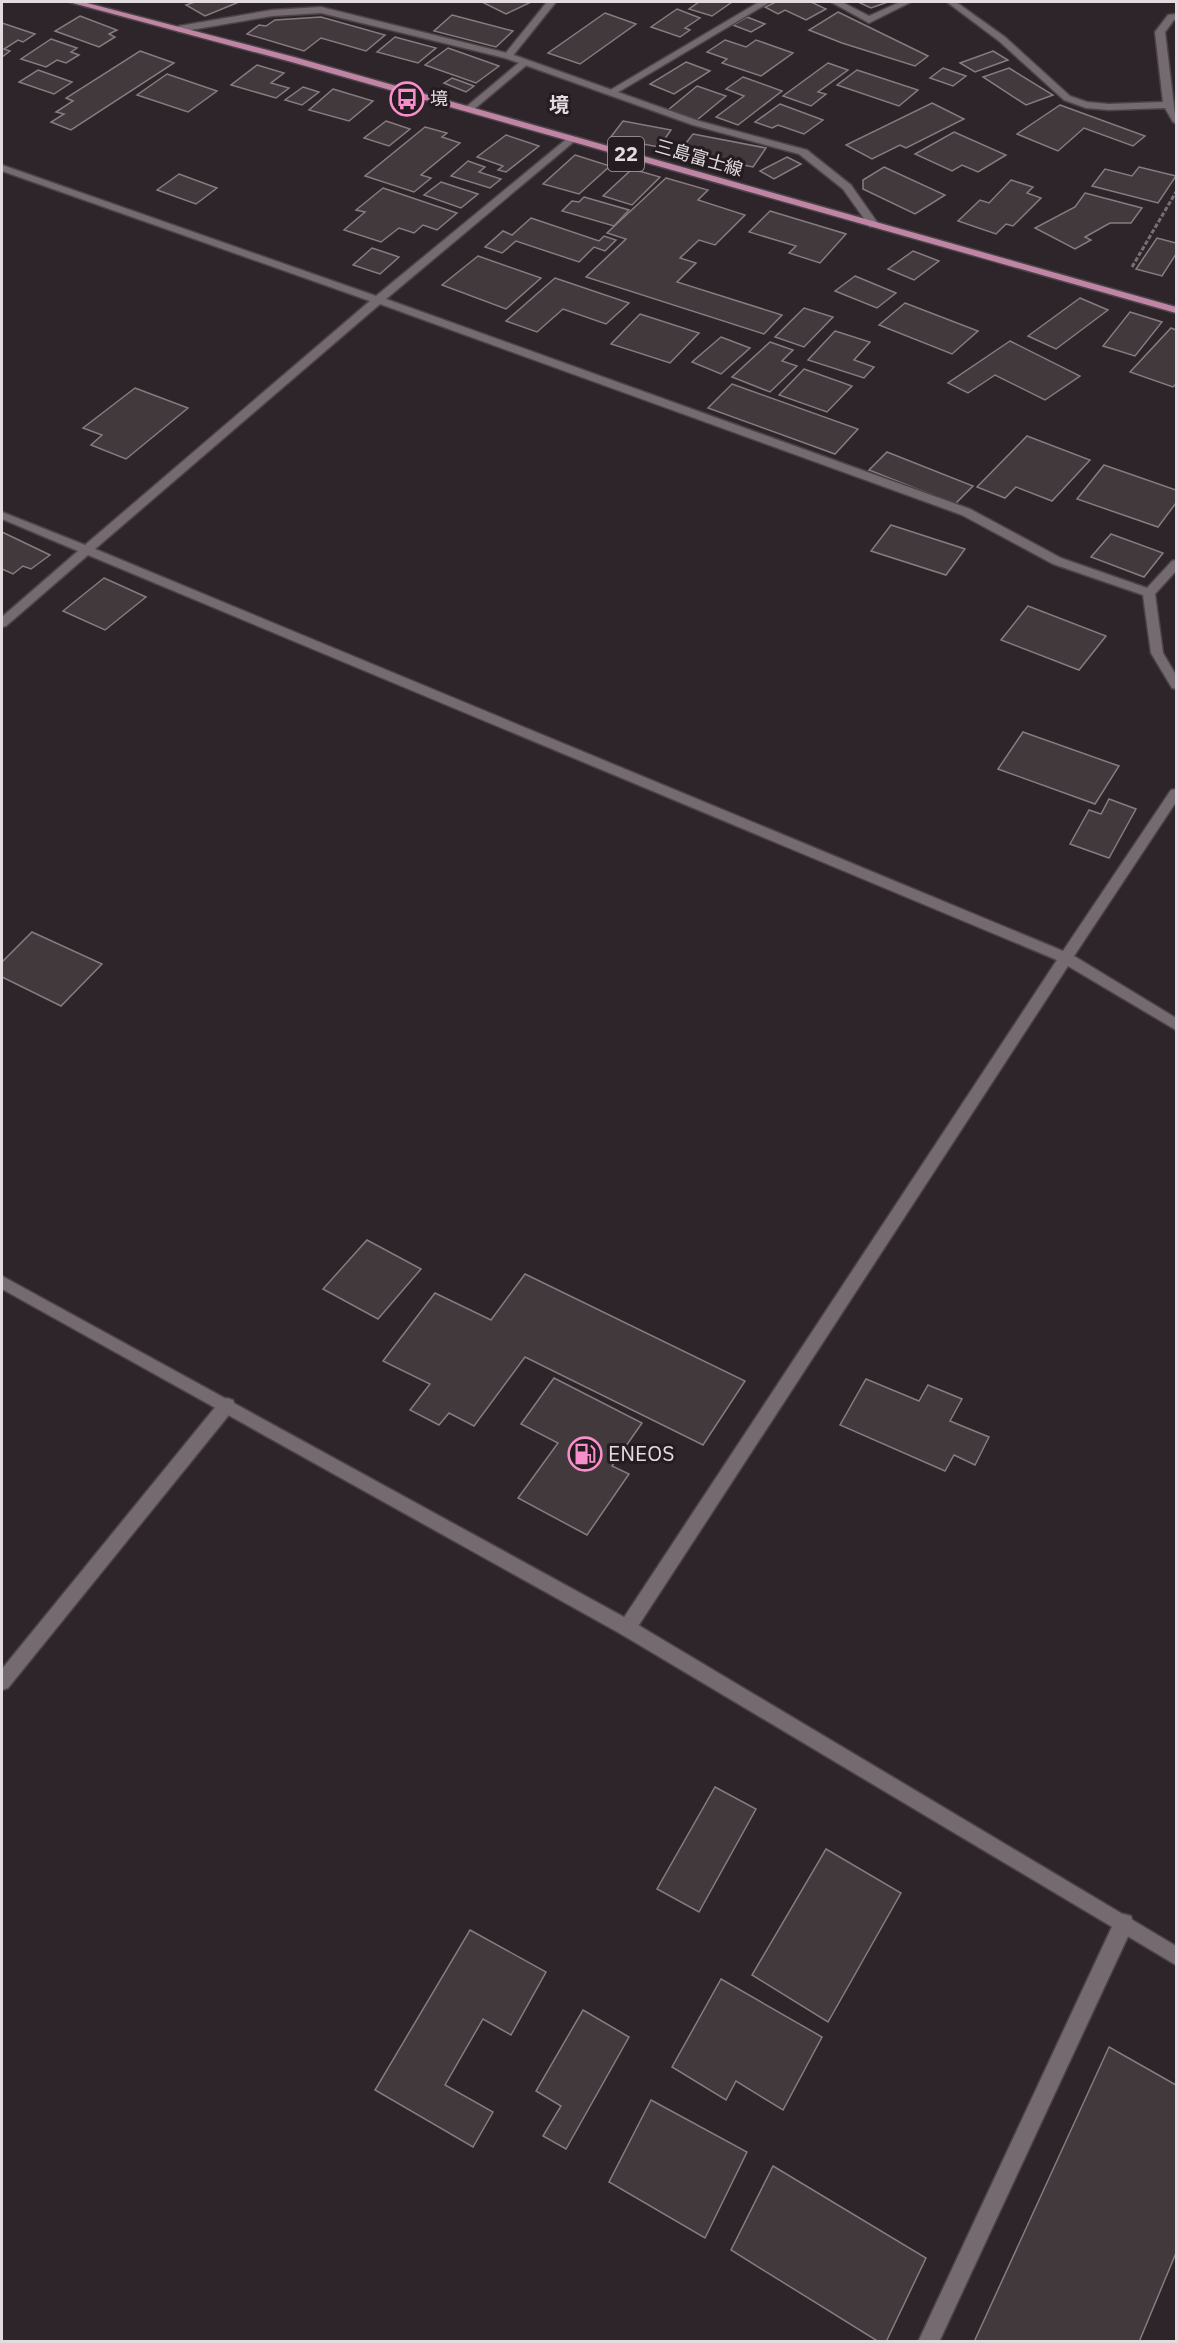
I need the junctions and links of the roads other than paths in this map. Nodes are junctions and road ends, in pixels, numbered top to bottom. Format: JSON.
{"nodes":[{"id":1,"x":74,"y":2,"type":"edge"},
{"id":2,"x":551,"y":2,"type":"edge"},
{"id":3,"x":765,"y":2,"type":"edge"},
{"id":4,"x":836,"y":2,"type":"edge"},
{"id":5,"x":906,"y":2,"type":"edge"},
{"id":6,"x":951,"y":2,"type":"edge"},
{"id":7,"x":1176,"y":17,"type":"edge"},
{"id":8,"x":180,"y":30,"type":"junction"},
{"id":9,"x":508,"y":56,"type":"junction"},
{"id":10,"x":524,"y":63,"type":"junction"},
{"id":11,"x":612,"y":92,"type":"junction"},
{"id":12,"x":1168,"y":105,"type":"junction"},
{"id":13,"x":469,"y":109,"type":"junction"},
{"id":14,"x":1176,"y":120,"type":"edge"},
{"id":15,"x":572,"y":139,"type":"junction"},
{"id":16,"x":2,"y":168,"type":"edge"},
{"id":17,"x":874,"y":225,"type":"junction"},
{"id":18,"x":378,"y":300,"type":"junction"},
{"id":19,"x":1176,"y":310,"type":"edge"},
{"id":20,"x":2,"y":515,"type":"edge"},
{"id":21,"x":87,"y":550,"type":"junction"},
{"id":22,"x":1176,"y":564,"type":"edge"},
{"id":23,"x":1149,"y":593,"type":"junction"},
{"id":24,"x":2,"y":623,"type":"edge"},
{"id":25,"x":1176,"y":685,"type":"edge"},
{"id":26,"x":1176,"y":793,"type":"edge"},
{"id":27,"x":1066,"y":958,"type":"junction"},
{"id":28,"x":1176,"y":1025,"type":"edge"},
{"id":29,"x":2,"y":1282,"type":"edge"},
{"id":30,"x":227,"y":1405,"type":"junction"},
{"id":31,"x":627,"y":1628,"type":"junction"},
{"id":32,"x":2,"y":1682,"type":"edge"},
{"id":33,"x":1124,"y":1923,"type":"junction"},
{"id":34,"x":1176,"y":1956,"type":"edge"},
{"id":35,"x":928,"y":2342,"type":"edge"}],
"edges":[{"from":1,"to":8,"type":"main road","name":"三島富士線","number":"22"},
{"from":2,"to":9,"type":"street"},
{"from":3,"to":11,"type":"street"},
{"from":4,"to":5,"type":"street"},
{"from":6,"to":12,"type":"street"},
{"from":7,"to":12,"type":"street"},
{"from":8,"to":9,"type":"street"},
{"from":8,"to":13,"type":"main road","name":"三島富士線","number":"22"},
{"from":9,"to":10,"type":"street"},
{"from":10,"to":11,"type":"street"},
{"from":10,"to":13,"type":"street"},
{"from":11,"to":17,"type":"street"},
{"from":12,"to":14,"type":"street"},
{"from":13,"to":15,"type":"main road","name":"三島富士線","number":"22"},
{"from":15,"to":17,"type":"main road","name":"三島富士線","number":"22"},
{"from":15,"to":18,"type":"street"},
{"from":16,"to":18,"type":"street"},
{"from":17,"to":19,"type":"main road","name":"三島富士線","number":"22"},
{"from":18,"to":21,"type":"street"},
{"from":18,"to":23,"type":"street"},
{"from":20,"to":21,"type":"street"},
{"from":21,"to":24,"type":"street"},
{"from":21,"to":27,"type":"street"},
{"from":22,"to":23,"type":"street"},
{"from":23,"to":25,"type":"street"},
{"from":26,"to":27,"type":"street"},
{"from":27,"to":28,"type":"street"},
{"from":27,"to":31,"type":"street"},
{"from":29,"to":30,"type":"street"},
{"from":30,"to":31,"type":"street"},
{"from":30,"to":32,"type":"street"},
{"from":31,"to":33,"type":"street"},
{"from":33,"to":34,"type":"street"},
{"from":33,"to":35,"type":"street"}]}
